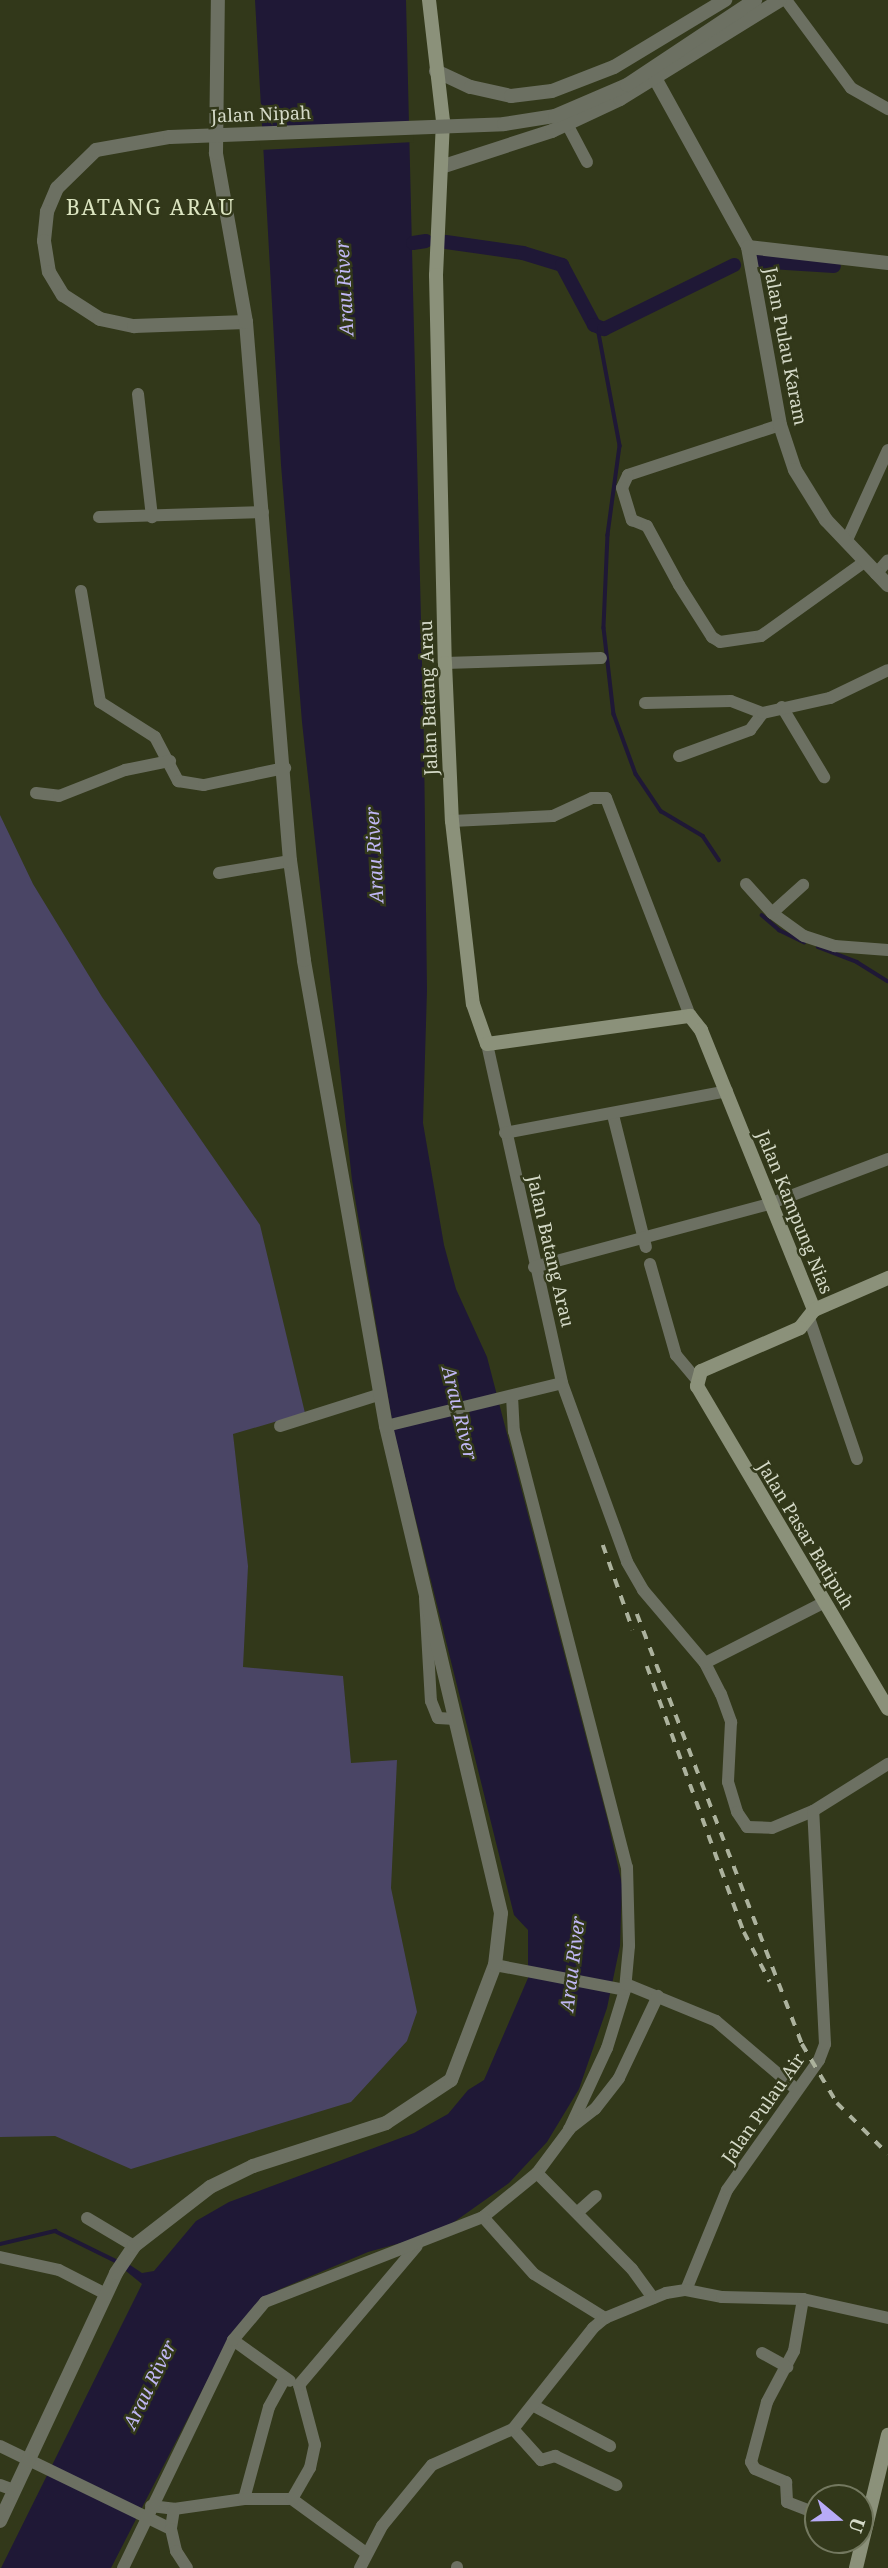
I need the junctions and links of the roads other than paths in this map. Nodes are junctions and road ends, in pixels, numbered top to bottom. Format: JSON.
{"nodes":[{"id":1,"x":218,"y":0,"type":"edge"},
{"id":2,"x":429,"y":0,"type":"edge"},
{"id":3,"x":725,"y":0,"type":"edge"},
{"id":4,"x":755,"y":0,"type":"edge"},
{"id":5,"x":780,"y":0,"type":"edge"},
{"id":6,"x":786,"y":0,"type":"edge"},
{"id":7,"x":436,"y":72,"type":"junction"},
{"id":8,"x":656,"y":80,"type":"junction"},
{"id":9,"x":888,"y":109,"type":"edge"},
{"id":10,"x":567,"y":124,"type":"junction"},
{"id":11,"x":587,"y":162,"type":"dead end"},
{"id":12,"x":441,"y":167,"type":"junction"},
{"id":13,"x":748,"y":247,"type":"junction"},
{"id":14,"x":888,"y":262,"type":"edge"},
{"id":15,"x":246,"y":322,"type":"junction"},
{"id":16,"x":138,"y":394,"type":"dead end"},
{"id":17,"x":780,"y":425,"type":"junction"},
{"id":18,"x":888,"y":450,"type":"edge"},
{"id":19,"x":263,"y":512,"type":"junction"},
{"id":20,"x":99,"y":517,"type":"dead end"},
{"id":21,"x":152,"y":517,"type":"junction"},
{"id":22,"x":846,"y":542,"type":"junction"},
{"id":23,"x":888,"y":560,"type":"edge"},
{"id":24,"x":863,"y":563,"type":"junction"},
{"id":25,"x":876,"y":574,"type":"junction"},
{"id":26,"x":888,"y":586,"type":"edge"},
{"id":27,"x":82,"y":591,"type":"dead end"},
{"id":28,"x":601,"y":658,"type":"dead end"},
{"id":29,"x":444,"y":663,"type":"junction"},
{"id":30,"x":888,"y":670,"type":"edge"},
{"id":31,"x":645,"y":703,"type":"dead end"},
{"id":32,"x":782,"y":707,"type":"junction"},
{"id":33,"x":763,"y":713,"type":"junction"},
{"id":34,"x":679,"y":755,"type":"dead end"},
{"id":35,"x":170,"y":761,"type":"junction"},
{"id":36,"x":285,"y":768,"type":"junction"},
{"id":37,"x":824,"y":777,"type":"dead end"},
{"id":38,"x":36,"y":793,"type":"dead end"},
{"id":39,"x":452,"y":821,"type":"junction"},
{"id":40,"x":290,"y":861,"type":"junction"},
{"id":41,"x":219,"y":873,"type":"dead end"},
{"id":42,"x":746,"y":884,"type":"dead end"},
{"id":43,"x":803,"y":885,"type":"dead end"},
{"id":44,"x":772,"y":913,"type":"junction"},
{"id":45,"x":888,"y":950,"type":"edge"},
{"id":46,"x":690,"y":1016,"type":"junction"},
{"id":47,"x":487,"y":1044,"type":"junction"},
{"id":48,"x":727,"y":1091,"type":"junction"},
{"id":49,"x":613,"y":1115,"type":"junction"},
{"id":50,"x":505,"y":1133,"type":"junction"},
{"id":51,"x":888,"y":1159,"type":"edge"},
{"id":52,"x":769,"y":1204,"type":"junction"},
{"id":53,"x":644,"y":1243,"type":"junction"},
{"id":54,"x":650,"y":1264,"type":"dead end"},
{"id":55,"x":534,"y":1267,"type":"junction"},
{"id":56,"x":888,"y":1278,"type":"edge"},
{"id":57,"x":811,"y":1314,"type":"junction"},
{"id":58,"x":696,"y":1379,"type":"junction"},
{"id":59,"x":562,"y":1383,"type":"junction"},
{"id":60,"x":381,"y":1394,"type":"junction"},
{"id":61,"x":509,"y":1397,"type":"junction"},
{"id":62,"x":388,"y":1425,"type":"junction"},
{"id":63,"x":279,"y":1426,"type":"dead end"},
{"id":64,"x":857,"y":1459,"type":"dead end"},
{"id":65,"x":823,"y":1604,"type":"junction"},
{"id":66,"x":705,"y":1663,"type":"junction"},
{"id":67,"x":888,"y":1709,"type":"edge"},
{"id":68,"x":888,"y":1764,"type":"edge"},
{"id":69,"x":813,"y":1811,"type":"junction"},
{"id":70,"x":498,"y":1966,"type":"junction"},
{"id":71,"x":623,"y":1988,"type":"junction"},
{"id":72,"x":658,"y":1996,"type":"junction"},
{"id":73,"x":797,"y":2090,"type":"junction"},
{"id":74,"x":569,"y":2130,"type":"junction"},
{"id":75,"x":537,"y":2172,"type":"junction"},
{"id":76,"x":596,"y":2196,"type":"dead end"},
{"id":77,"x":578,"y":2212,"type":"junction"},
{"id":78,"x":483,"y":2217,"type":"junction"},
{"id":79,"x":87,"y":2218,"type":"dead end"},
{"id":80,"x":417,"y":2245,"type":"junction"},
{"id":81,"x":132,"y":2250,"type":"junction"},
{"id":82,"x":0,"y":2257,"type":"edge"},
{"id":83,"x":686,"y":2290,"type":"junction"},
{"id":84,"x":106,"y":2294,"type":"junction"},
{"id":85,"x":653,"y":2298,"type":"junction"},
{"id":86,"x":803,"y":2299,"type":"junction"},
{"id":87,"x":605,"y":2318,"type":"junction"},
{"id":88,"x":888,"y":2318,"type":"edge"},
{"id":89,"x":233,"y":2340,"type":"junction"},
{"id":90,"x":762,"y":2353,"type":"dead end"},
{"id":91,"x":787,"y":2367,"type":"junction"},
{"id":92,"x":285,"y":2378,"type":"junction"},
{"id":93,"x":299,"y":2385,"type":"junction"},
{"id":94,"x":534,"y":2406,"type":"junction"},
{"id":95,"x":513,"y":2429,"type":"junction"},
{"id":96,"x":888,"y":2435,"type":"edge"},
{"id":97,"x":0,"y":2446,"type":"edge"},
{"id":98,"x":610,"y":2446,"type":"dead end"},
{"id":99,"x":32,"y":2464,"type":"junction"},
{"id":100,"x":616,"y":2485,"type":"dead end"},
{"id":101,"x":7,"y":2487,"type":"edge"},
{"id":102,"x":874,"y":2487,"type":"edge"},
{"id":103,"x":244,"y":2499,"type":"junction"},
{"id":104,"x":292,"y":2499,"type":"junction"},
{"id":105,"x":174,"y":2509,"type":"junction"},
{"id":106,"x":804,"y":2509,"type":"edge"},
{"id":107,"x":147,"y":2513,"type":"junction"},
{"id":108,"x":0,"y":2521,"type":"edge"},
{"id":109,"x":171,"y":2529,"type":"junction"},
{"id":110,"x":366,"y":2553,"type":"junction"},
{"id":111,"x":123,"y":2568,"type":"edge"},
{"id":112,"x":187,"y":2568,"type":"edge"},
{"id":113,"x":360,"y":2568,"type":"edge"}],
"edges":[{"from":1,"to":15,"type":"street"},
{"from":2,"to":7,"type":"main road","name":"Jalan Batang Arau"},
{"from":3,"to":7,"type":"street"},
{"from":4,"to":15,"type":"street","name":"Jalan Nipah","bridge":true},
{"from":5,"to":8,"type":"street"},
{"from":6,"to":9,"type":"street"},
{"from":7,"to":12,"type":"main road","name":"Jalan Batang Arau"},
{"from":8,"to":10,"type":"street"},
{"from":8,"to":13,"type":"street","name":"Jalan Pulau Karam"},
{"from":10,"to":11,"type":"street"},
{"from":10,"to":12,"type":"street"},
{"from":12,"to":29,"type":"main road","name":"Jalan Batang Arau"},
{"from":13,"to":14,"type":"street","name":"Jalan Pulau Karam"},
{"from":13,"to":17,"type":"street","name":"Jalan Pulau Karam"},
{"from":15,"to":19,"type":"street"},
{"from":16,"to":21,"type":"street"},
{"from":17,"to":22,"type":"street","name":"Jalan Pulau Karam"},
{"from":17,"to":24,"type":"street"},
{"from":18,"to":22,"type":"street"},
{"from":19,"to":21,"type":"street"},
{"from":19,"to":36,"type":"street"},
{"from":20,"to":21,"type":"street"},
{"from":22,"to":24,"type":"street","name":"Jalan Pulau Karam"},
{"from":23,"to":25,"type":"street"},
{"from":24,"to":25,"type":"street","name":"Jalan Pulau Karam"},
{"from":25,"to":26,"type":"street","name":"Jalan Pulau Karam"},
{"from":27,"to":35,"type":"street"},
{"from":28,"to":29,"type":"street"},
{"from":29,"to":39,"type":"main road","name":"Jalan Batang Arau"},
{"from":30,"to":32,"type":"street"},
{"from":31,"to":33,"type":"street"},
{"from":32,"to":33,"type":"street"},
{"from":32,"to":37,"type":"street"},
{"from":33,"to":34,"type":"street"},
{"from":35,"to":36,"type":"street"},
{"from":35,"to":38,"type":"street"},
{"from":36,"to":40,"type":"street"},
{"from":39,"to":46,"type":"street"},
{"from":39,"to":47,"type":"main road","name":"Jalan Batang Arau"},
{"from":40,"to":41,"type":"street"},
{"from":40,"to":60,"type":"street"},
{"from":42,"to":44,"type":"street"},
{"from":43,"to":44,"type":"street"},
{"from":44,"to":45,"type":"street"},
{"from":46,"to":47,"type":"main road"},
{"from":46,"to":48,"type":"main road","name":"Jalan Kampung Nias"},
{"from":47,"to":50,"type":"street","name":"Jalan Batang Arau"},
{"from":48,"to":49,"type":"street"},
{"from":48,"to":52,"type":"main road","name":"Jalan Kampung Nias"},
{"from":49,"to":50,"type":"street"},
{"from":49,"to":53,"type":"street"},
{"from":50,"to":55,"type":"street","name":"Jalan Batang Arau"},
{"from":51,"to":52,"type":"street"},
{"from":52,"to":53,"type":"street"},
{"from":52,"to":57,"type":"main road","name":"Jalan Kampung Nias"},
{"from":53,"to":55,"type":"street"},
{"from":54,"to":58,"type":"street"},
{"from":55,"to":59,"type":"street","name":"Jalan Batang Arau"},
{"from":56,"to":57,"type":"main road","name":"Jalan Kampung Nias"},
{"from":57,"to":58,"type":"main road"},
{"from":57,"to":64,"type":"street"},
{"from":58,"to":65,"type":"main road","name":"Jalan Pasar Batipuh"},
{"from":59,"to":61,"type":"street"},
{"from":59,"to":66,"type":"street","name":"Jalan Batang Arau"},
{"from":60,"to":62,"type":"street"},
{"from":60,"to":63,"type":"street"},
{"from":61,"to":62,"type":"street"},
{"from":61,"to":71,"type":"street"},
{"from":62,"to":70,"type":"street"},
{"from":65,"to":66,"type":"street"},
{"from":65,"to":67,"type":"main road","name":"Jalan Pasar Batipuh"},
{"from":66,"to":69,"type":"street","name":"Jalan Batang Arau"},
{"from":68,"to":69,"type":"street","name":"Jalan Batang Arau"},
{"from":69,"to":73,"type":"street","name":"Jalan Pulau Air"},
{"from":70,"to":71,"type":"street"},
{"from":70,"to":81,"type":"street"},
{"from":71,"to":72,"type":"street"},
{"from":71,"to":74,"type":"street"},
{"from":72,"to":73,"type":"street"},
{"from":72,"to":74,"type":"street"},
{"from":73,"to":83,"type":"street","name":"Jalan Pulau Air"},
{"from":74,"to":75,"type":"street"},
{"from":75,"to":77,"type":"street"},
{"from":75,"to":78,"type":"street"},
{"from":76,"to":77,"type":"street"},
{"from":77,"to":85,"type":"street"},
{"from":78,"to":80,"type":"street"},
{"from":78,"to":87,"type":"street"},
{"from":79,"to":81,"type":"street"},
{"from":80,"to":89,"type":"street"},
{"from":80,"to":93,"type":"street"},
{"from":81,"to":84,"type":"street"},
{"from":82,"to":84,"type":"street"},
{"from":83,"to":85,"type":"street"},
{"from":83,"to":86,"type":"street"},
{"from":84,"to":99,"type":"street"},
{"from":85,"to":87,"type":"street"},
{"from":86,"to":88,"type":"street"},
{"from":86,"to":91,"type":"street"},
{"from":87,"to":94,"type":"street"},
{"from":89,"to":92,"type":"street"},
{"from":89,"to":107,"type":"street"},
{"from":90,"to":91,"type":"street"},
{"from":91,"to":106,"type":"street"},
{"from":92,"to":93,"type":"street"},
{"from":92,"to":103,"type":"street"},
{"from":93,"to":104,"type":"street"},
{"from":94,"to":95,"type":"street"},
{"from":94,"to":98,"type":"street"},
{"from":95,"to":100,"type":"street"},
{"from":95,"to":110,"type":"street"},
{"from":96,"to":102,"type":"main road"},
{"from":97,"to":99,"type":"street"},
{"from":99,"to":101,"type":"street"},
{"from":99,"to":107,"type":"street"},
{"from":101,"to":108,"type":"street"},
{"from":103,"to":104,"type":"street"},
{"from":103,"to":105,"type":"street"},
{"from":104,"to":110,"type":"street"},
{"from":105,"to":107,"type":"street"},
{"from":105,"to":109,"type":"street"},
{"from":107,"to":109,"type":"street"},
{"from":107,"to":111,"type":"street"},
{"from":109,"to":112,"type":"street"},
{"from":110,"to":113,"type":"street"}]}
